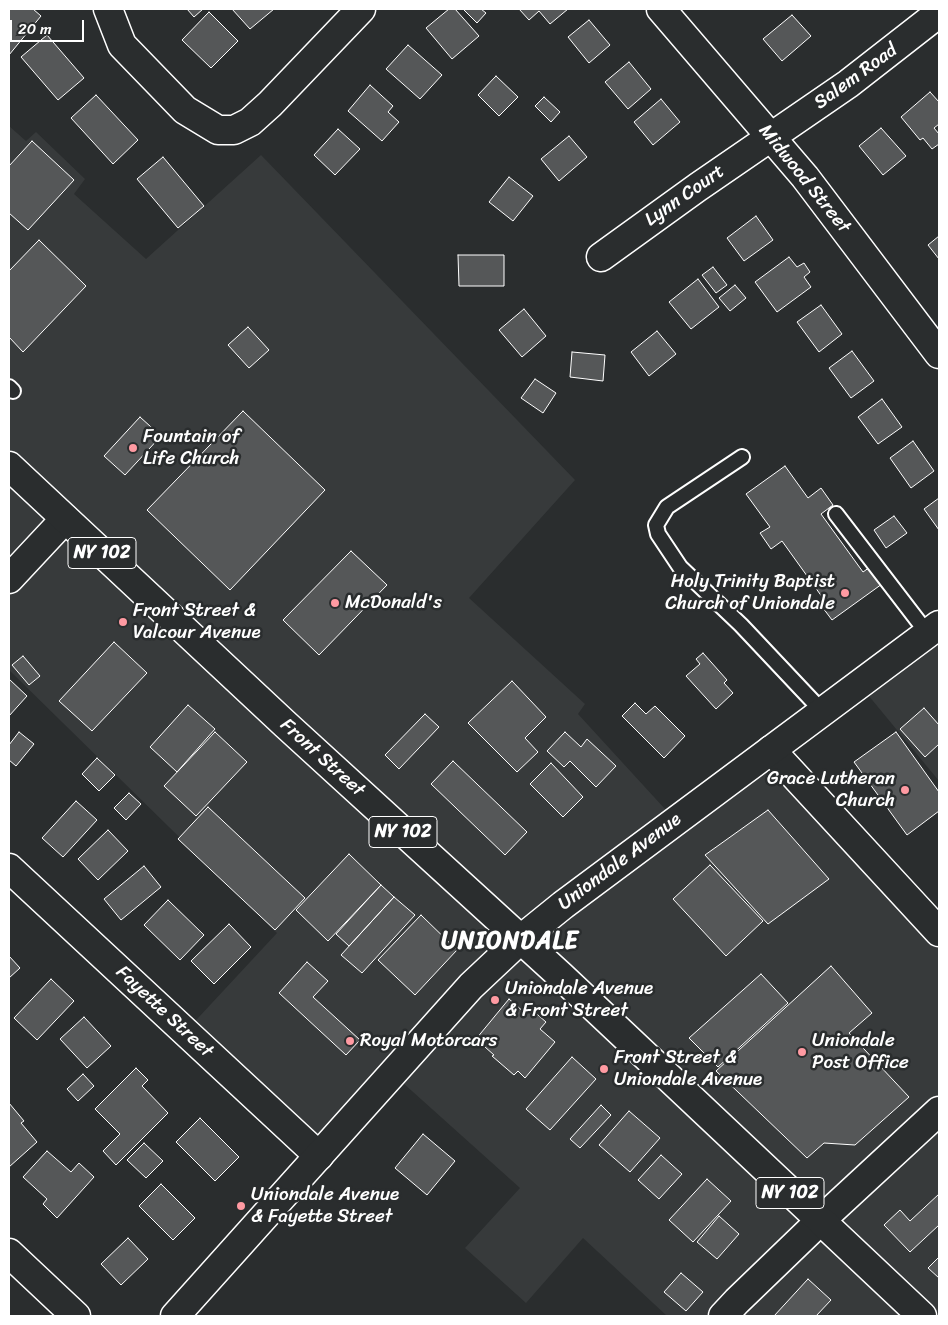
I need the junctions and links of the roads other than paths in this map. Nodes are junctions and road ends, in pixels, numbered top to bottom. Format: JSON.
{"nodes":[{"id":1,"x":108,"y":9,"type":"edge"},
{"id":2,"x":361,"y":9,"type":"edge"},
{"id":3,"x":662,"y":9,"type":"edge"},
{"id":4,"x":939,"y":14,"type":"edge"},
{"id":5,"x":771,"y":137,"type":"junction"},
{"id":6,"x":601,"y":257,"type":"dead end"},
{"id":7,"x":939,"y":354,"type":"edge"},
{"id":8,"x":742,"y":456,"type":"dead end"},
{"id":9,"x":9,"y":466,"type":"edge"},
{"id":10,"x":836,"y":514,"type":"dead end"},
{"id":11,"x":65,"y":519,"type":"junction"},
{"id":12,"x":9,"y":580,"type":"edge"},
{"id":13,"x":933,"y":630,"type":"edge"},
{"id":14,"x":823,"y":712,"type":"junction"},
{"id":15,"x":771,"y":750,"type":"junction"},
{"id":16,"x":9,"y":868,"type":"edge"},
{"id":17,"x":939,"y":932,"type":"edge"},
{"id":18,"x":521,"y":939,"type":"junction"},
{"id":19,"x":939,"y":1111,"type":"edge"},
{"id":20,"x":319,"y":1156,"type":"junction"},
{"id":21,"x":820,"y":1222,"type":"junction"},
{"id":22,"x":9,"y":1254,"type":"edge"},
{"id":23,"x":76,"y":1316,"type":"edge"},
{"id":24,"x":175,"y":1316,"type":"edge"},
{"id":25,"x":723,"y":1316,"type":"edge"},
{"id":26,"x":922,"y":1316,"type":"edge"}],
"edges":[{"from":1,"to":2,"type":"street"},
{"from":3,"to":5,"type":"street","name":"Midwood Street"},
{"from":4,"to":5,"type":"street","name":"Salem Road"},
{"from":5,"to":6,"type":"street","name":"Lynn Court"},
{"from":5,"to":7,"type":"street","name":"Midwood Street"},
{"from":8,"to":14,"type":"lane"},
{"from":9,"to":11,"type":"street","name":"Front Street","number":"NY 102"},
{"from":10,"to":13,"type":"lane"},
{"from":11,"to":12,"type":"street"},
{"from":11,"to":18,"type":"street","name":"Front Street","number":"NY 102"},
{"from":13,"to":14,"type":"street","name":"Uniondale Avenue"},
{"from":14,"to":15,"type":"street","name":"Uniondale Avenue"},
{"from":15,"to":17,"type":"street"},
{"from":15,"to":18,"type":"street","name":"Uniondale Avenue"},
{"from":16,"to":20,"type":"street","name":"Fayette Street"},
{"from":18,"to":20,"type":"street","name":"Uniondale Avenue"},
{"from":18,"to":21,"type":"street","name":"Front Street","number":"NY 102"},
{"from":19,"to":21,"type":"street"},
{"from":20,"to":24,"type":"street","name":"Uniondale Avenue"},
{"from":21,"to":25,"type":"street"},
{"from":21,"to":26,"type":"street","name":"Front Street","number":"NY 102"},
{"from":22,"to":23,"type":"street"}]}
